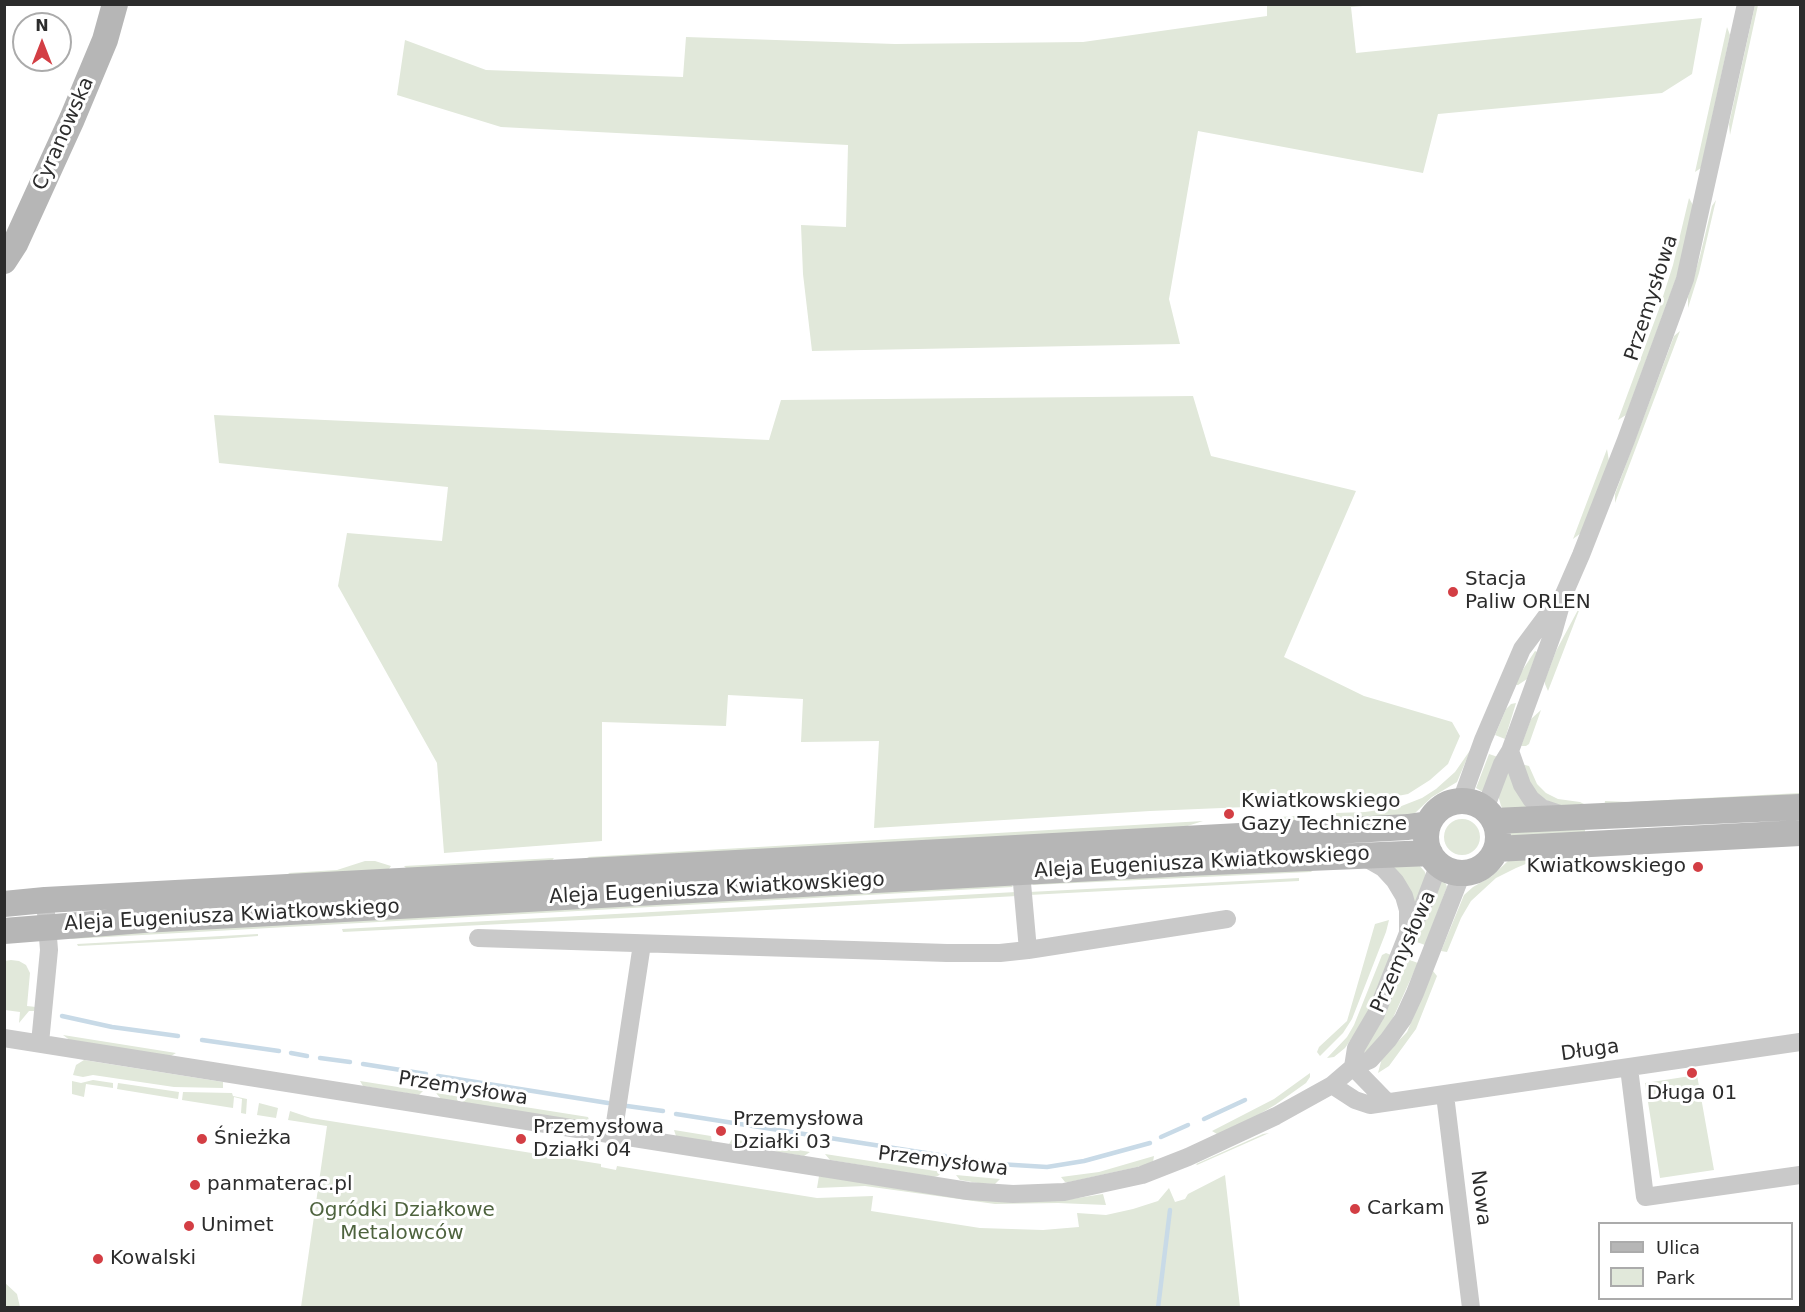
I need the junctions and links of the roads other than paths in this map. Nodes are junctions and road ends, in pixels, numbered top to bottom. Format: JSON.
{"nodes":[{"id":1,"x":115,"y":4,"type":"edge"},
{"id":2,"x":1746,"y":4,"type":"edge"},
{"id":3,"x":4,"y":261,"type":"edge"},
{"id":4,"x":1564,"y":594,"type":"junction"},
{"id":5,"x":1510,"y":751,"type":"junction"},
{"id":6,"x":1800,"y":807,"type":"edge"},
{"id":7,"x":1480,"y":810,"type":"junction"},
{"id":8,"x":1579,"y":818,"type":"junction"},
{"id":9,"x":1428,"y":824,"type":"junction"},
{"id":10,"x":1800,"y":833,"type":"edge"},
{"id":11,"x":1496,"y":849,"type":"junction"},
{"id":12,"x":1348,"y":856,"type":"junction"},
{"id":13,"x":1444,"y":863,"type":"junction"},
{"id":14,"x":1021,"y":872,"type":"junction"},
{"id":15,"x":45,"y":900,"type":"junction"},
{"id":16,"x":4,"y":904,"type":"edge"},
{"id":17,"x":1227,"y":919,"type":"dead end"},
{"id":18,"x":48,"y":926,"type":"junction"},
{"id":19,"x":4,"y":931,"type":"edge"},
{"id":20,"x":1408,"y":933,"type":"junction"},
{"id":21,"x":478,"y":938,"type":"dead end"},
{"id":22,"x":642,"y":944,"type":"junction"},
{"id":23,"x":1028,"y":950,"type":"junction"},
{"id":24,"x":4,"y":1038,"type":"edge"},
{"id":25,"x":1800,"y":1042,"type":"edge"},
{"id":26,"x":40,"y":1043,"type":"junction"},
{"id":27,"x":1353,"y":1067,"type":"junction"},
{"id":28,"x":1629,"y":1068,"type":"junction"},
{"id":29,"x":1332,"y":1085,"type":"junction"},
{"id":30,"x":1445,"y":1095,"type":"junction"},
{"id":31,"x":1387,"y":1102,"type":"junction"},
{"id":32,"x":613,"y":1136,"type":"junction"},
{"id":33,"x":1800,"y":1174,"type":"edge"},
{"id":34,"x":1471,"y":1308,"type":"edge"}],
"edges":[{"from":1,"to":3,"type":"street","name":"Cyranowska"},
{"from":2,"to":4,"type":"street","name":"Przemysłowa"},
{"from":4,"to":5,"type":"street","name":"Przemysłowa"},
{"from":4,"to":7,"type":"street","name":"Przemysłowa"},
{"from":5,"to":7,"type":"street","name":"Przemysłowa"},
{"from":5,"to":8,"type":"street"},
{"from":6,"to":8,"type":"street"},
{"from":7,"to":8,"type":"street"},
{"from":7,"to":9,"type":"street"},
{"from":7,"to":11,"type":"street"},
{"from":9,"to":13,"type":"street"},
{"from":9,"to":15,"type":"street","name":"Aleja Eugeniusza Kwiatkowskiego"},
{"from":10,"to":11,"type":"street"},
{"from":11,"to":13,"type":"street"},
{"from":12,"to":13,"type":"street","name":"Aleja Eugeniusza Kwiatkowskiego"},
{"from":12,"to":14,"type":"street","name":"Aleja Eugeniusza Kwiatkowskiego"},
{"from":12,"to":20,"type":"street","name":"Przemysłowa"},
{"from":13,"to":20,"type":"street","name":"Przemysłowa"},
{"from":13,"to":27,"type":"street","name":"Przemysłowa"},
{"from":14,"to":18,"type":"street","name":"Aleja Eugeniusza Kwiatkowskiego"},
{"from":14,"to":23,"type":"street"},
{"from":15,"to":16,"type":"street","name":"Aleja Eugeniusza Kwiatkowskiego"},
{"from":15,"to":18,"type":"street"},
{"from":17,"to":23,"type":"street"},
{"from":18,"to":19,"type":"street","name":"Aleja Eugeniusza Kwiatkowskiego"},
{"from":18,"to":26,"type":"street"},
{"from":20,"to":27,"type":"street","name":"Przemysłowa"},
{"from":21,"to":22,"type":"street"},
{"from":22,"to":23,"type":"street"},
{"from":22,"to":32,"type":"street"},
{"from":24,"to":26,"type":"street","name":"Przemysłowa"},
{"from":25,"to":28,"type":"street","name":"Długa"},
{"from":26,"to":32,"type":"street","name":"Przemysłowa"},
{"from":27,"to":29,"type":"street","name":"Przemysłowa"},
{"from":27,"to":31,"type":"street"},
{"from":28,"to":30,"type":"street","name":"Długa"},
{"from":28,"to":33,"type":"street"},
{"from":29,"to":31,"type":"street","name":"Długa"},
{"from":29,"to":32,"type":"street","name":"Przemysłowa"},
{"from":30,"to":31,"type":"street","name":"Długa"},
{"from":30,"to":34,"type":"street","name":"Nowa"}]}
